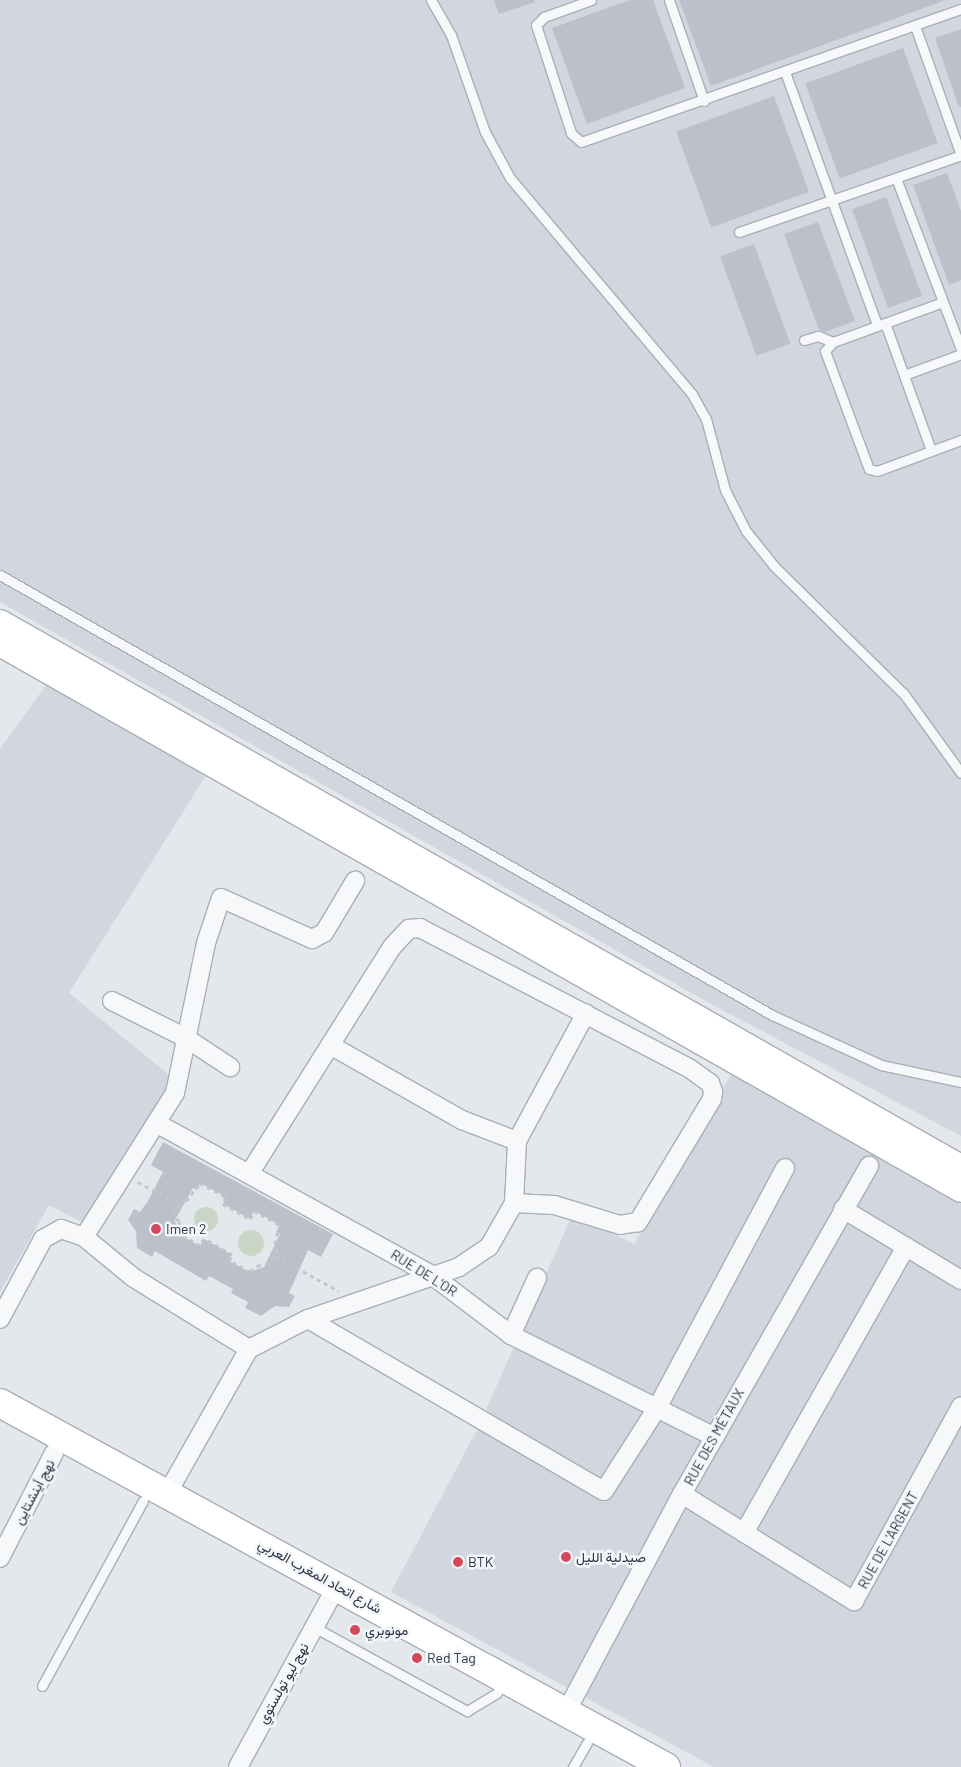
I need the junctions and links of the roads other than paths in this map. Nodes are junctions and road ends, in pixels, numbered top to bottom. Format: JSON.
{"nodes":[{"id":1,"x":431,"y":0,"type":"edge"},
{"id":2,"x":591,"y":0,"type":"edge"},
{"id":3,"x":669,"y":0,"type":"edge"},
{"id":4,"x":961,"y":9,"type":"edge"},
{"id":5,"x":915,"y":26,"type":"junction"},
{"id":6,"x":785,"y":72,"type":"junction"},
{"id":7,"x":704,"y":101,"type":"junction"},
{"id":8,"x":961,"y":155,"type":"edge"},
{"id":9,"x":896,"y":178,"type":"junction"},
{"id":10,"x":832,"y":200,"type":"junction"},
{"id":11,"x":739,"y":232,"type":"dead end"},
{"id":12,"x":943,"y":302,"type":"junction"},
{"id":13,"x":881,"y":324,"type":"junction"},
{"id":14,"x":804,"y":340,"type":"dead end"},
{"id":15,"x":832,"y":342,"type":"junction"},
{"id":16,"x":961,"y":349,"type":"edge"},
{"id":17,"x":961,"y":354,"type":"edge"},
{"id":18,"x":904,"y":375,"type":"junction"},
{"id":19,"x":961,"y":440,"type":"edge"},
{"id":20,"x":931,"y":450,"type":"junction"},
{"id":21,"x":0,"y":576,"type":"edge"},
{"id":22,"x":0,"y":622,"type":"edge"},
{"id":23,"x":0,"y":644,"type":"edge"},
{"id":24,"x":961,"y":773,"type":"edge"},
{"id":25,"x":355,"y":881,"type":"dead end"},
{"id":26,"x":112,"y":1001,"type":"dead end"},
{"id":27,"x":586,"y":1013,"type":"junction"},
{"id":28,"x":186,"y":1038,"type":"junction"},
{"id":29,"x":330,"y":1045,"type":"junction"},
{"id":30,"x":230,"y":1067,"type":"dead end"},
{"id":31,"x":961,"y":1082,"type":"edge"},
{"id":32,"x":158,"y":1124,"type":"junction"},
{"id":33,"x":517,"y":1141,"type":"junction"},
{"id":34,"x":869,"y":1166,"type":"dead end"},
{"id":35,"x":961,"y":1167,"type":"edge"},
{"id":36,"x":785,"y":1168,"type":"dead end"},
{"id":37,"x":249,"y":1174,"type":"junction"},
{"id":38,"x":961,"y":1190,"type":"edge"},
{"id":39,"x":514,"y":1203,"type":"junction"},
{"id":40,"x":843,"y":1209,"type":"junction"},
{"id":41,"x":84,"y":1237,"type":"junction"},
{"id":42,"x":906,"y":1247,"type":"junction"},
{"id":43,"x":433,"y":1276,"type":"junction"},
{"id":44,"x":537,"y":1278,"type":"dead end"},
{"id":45,"x":961,"y":1280,"type":"edge"},
{"id":46,"x":0,"y":1319,"type":"edge"},
{"id":47,"x":308,"y":1319,"type":"junction"},
{"id":48,"x":511,"y":1334,"type":"junction"},
{"id":49,"x":249,"y":1349,"type":"junction"},
{"id":50,"x":0,"y":1403,"type":"edge"},
{"id":51,"x":961,"y":1406,"type":"edge"},
{"id":52,"x":657,"y":1408,"type":"junction"},
{"id":53,"x":0,"y":1424,"type":"edge"},
{"id":54,"x":714,"y":1437,"type":"junction"},
{"id":55,"x":54,"y":1453,"type":"junction"},
{"id":56,"x":682,"y":1494,"type":"junction"},
{"id":57,"x":156,"y":1496,"type":"junction"},
{"id":58,"x":744,"y":1533,"type":"junction"},
{"id":59,"x":0,"y":1558,"type":"edge"},
{"id":60,"x":329,"y":1600,"type":"junction"},
{"id":61,"x":314,"y":1627,"type":"junction"},
{"id":62,"x":42,"y":1686,"type":"dead end"},
{"id":63,"x":498,"y":1693,"type":"junction"},
{"id":64,"x":566,"y":1712,"type":"junction"},
{"id":65,"x":587,"y":1743,"type":"junction"},
{"id":66,"x":238,"y":1767,"type":"edge"},
{"id":67,"x":573,"y":1767,"type":"edge"},
{"id":68,"x":629,"y":1767,"type":"edge"},
{"id":69,"x":666,"y":1767,"type":"edge"}],
"edges":[{"from":1,"to":24,"type":"lane"},
{"from":2,"to":7,"type":"lane"},
{"from":3,"to":7,"type":"lane"},
{"from":4,"to":5,"type":"lane"},
{"from":5,"to":6,"type":"lane"},
{"from":5,"to":8,"type":"lane"},
{"from":6,"to":7,"type":"lane"},
{"from":6,"to":10,"type":"lane"},
{"from":8,"to":9,"type":"lane"},
{"from":9,"to":10,"type":"lane"},
{"from":9,"to":12,"type":"lane"},
{"from":10,"to":11,"type":"lane"},
{"from":10,"to":13,"type":"lane"},
{"from":12,"to":13,"type":"lane"},
{"from":12,"to":16,"type":"lane"},
{"from":13,"to":15,"type":"lane"},
{"from":13,"to":18,"type":"lane"},
{"from":14,"to":15,"type":"lane"},
{"from":15,"to":20,"type":"lane"},
{"from":17,"to":18,"type":"lane"},
{"from":18,"to":20,"type":"lane"},
{"from":19,"to":20,"type":"lane"},
{"from":21,"to":31,"type":"lane"},
{"from":22,"to":35,"type":"street"},
{"from":23,"to":38,"type":"street"},
{"from":25,"to":28,"type":"street"},
{"from":26,"to":28,"type":"street"},
{"from":27,"to":29,"type":"street"},
{"from":27,"to":33,"type":"street"},
{"from":27,"to":39,"type":"street"},
{"from":28,"to":30,"type":"street"},
{"from":28,"to":32,"type":"street"},
{"from":29,"to":33,"type":"street"},
{"from":29,"to":37,"type":"street"},
{"from":32,"to":37,"type":"street","name":"RUE DE L'OR"},
{"from":32,"to":41,"type":"street"},
{"from":33,"to":39,"type":"street"},
{"from":34,"to":40,"type":"street","name":"RUE DES MÉTAUX"},
{"from":36,"to":52,"type":"street"},
{"from":37,"to":43,"type":"street","name":"RUE DE L'OR"},
{"from":39,"to":43,"type":"street"},
{"from":40,"to":42,"type":"street"},
{"from":40,"to":54,"type":"street","name":"RUE DES MÉTAUX"},
{"from":41,"to":46,"type":"street"},
{"from":41,"to":49,"type":"street"},
{"from":42,"to":45,"type":"street"},
{"from":42,"to":58,"type":"street"},
{"from":43,"to":47,"type":"street"},
{"from":43,"to":48,"type":"street","name":"RUE DE L'OR"},
{"from":44,"to":48,"type":"street"},
{"from":47,"to":49,"type":"street"},
{"from":47,"to":52,"type":"street"},
{"from":48,"to":52,"type":"street","name":"RUE DE L'OR"},
{"from":49,"to":57,"type":"street"},
{"from":50,"to":57,"type":"main road","name":"شارع اتحاد المغرب العربي"},
{"from":51,"to":58,"type":"street","name":"RUE DE L'ARGENT"},
{"from":52,"to":54,"type":"street","name":"RUE DE L'OR"},
{"from":53,"to":55,"type":"main road","name":"شارع اتحاد المغرب العربي"},
{"from":54,"to":56,"type":"street","name":"RUE DES MÉTAUX"},
{"from":55,"to":57,"type":"main road","name":"شارع اتحاد المغرب العربي"},
{"from":55,"to":59,"type":"street","name":"نهج أينشتاين"},
{"from":56,"to":58,"type":"street","name":"RUE DE L'ARGENT"},
{"from":56,"to":64,"type":"street","name":"RUE DES MÉTAUX"},
{"from":57,"to":60,"type":"main road","name":"شارع اتحاد المغرب العربي"},
{"from":57,"to":62,"type":"lane"},
{"from":57,"to":64,"type":"main road","name":"شارع اتحاد المغرب العربي"},
{"from":60,"to":61,"type":"street","name":"نهج ليو تولستوي"},
{"from":60,"to":63,"type":"main road","name":"شارع اتحاد المغرب العربي"},
{"from":61,"to":63,"type":"lane"},
{"from":61,"to":66,"type":"street","name":"نهج ليو تولستوي"},
{"from":63,"to":65,"type":"main road","name":"شارع اتحاد المغرب العربي"},
{"from":64,"to":69,"type":"main road","name":"شارع اتحاد المغرب العربي"},
{"from":65,"to":67,"type":"lane"},
{"from":65,"to":68,"type":"main road","name":"شارع اتحاد المغرب العربي"}]}
